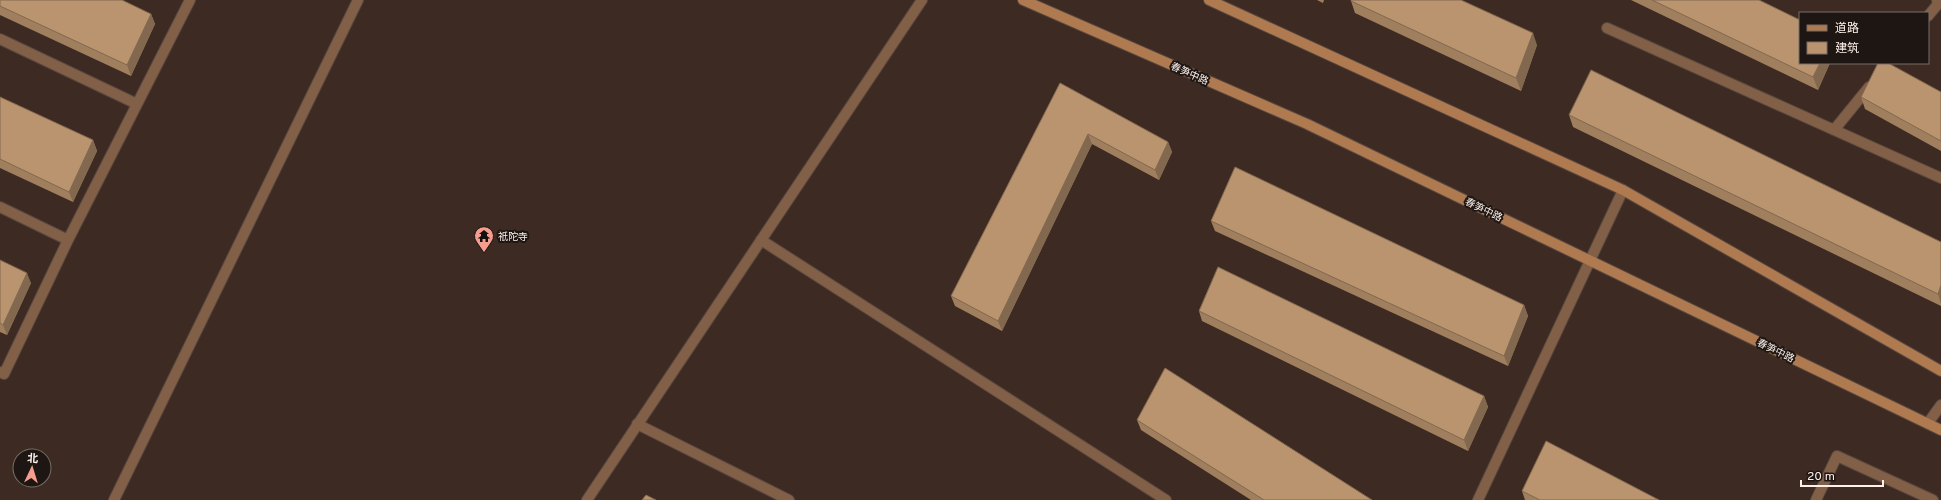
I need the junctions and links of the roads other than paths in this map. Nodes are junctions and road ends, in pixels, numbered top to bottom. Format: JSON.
{"nodes":[{"id":1,"x":190,"y":0,"type":"edge"},
{"id":2,"x":358,"y":0,"type":"edge"},
{"id":3,"x":922,"y":0,"type":"edge"},
{"id":4,"x":1023,"y":0,"type":"edge"},
{"id":5,"x":1209,"y":0,"type":"edge"},
{"id":6,"x":1939,"y":3,"type":"edge"},
{"id":7,"x":1929,"y":15,"type":"edge"},
{"id":8,"x":1607,"y":28,"type":"dead end"},
{"id":9,"x":0,"y":39,"type":"edge"},
{"id":10,"x":1874,"y":81,"type":"edge"},
{"id":11,"x":137,"y":104,"type":"junction"},
{"id":12,"x":1834,"y":130,"type":"junction"},
{"id":13,"x":1941,"y":178,"type":"edge"},
{"id":14,"x":1623,"y":190,"type":"junction"},
{"id":15,"x":0,"y":207,"type":"edge"},
{"id":16,"x":68,"y":240,"type":"junction"},
{"id":17,"x":761,"y":240,"type":"junction"},
{"id":18,"x":1591,"y":260,"type":"junction"},
{"id":19,"x":1941,"y":371,"type":"edge"},
{"id":20,"x":1,"y":376,"type":"edge"},
{"id":21,"x":1941,"y":404,"type":"edge"},
{"id":22,"x":1928,"y":423,"type":"junction"},
{"id":23,"x":637,"y":424,"type":"junction"},
{"id":24,"x":1941,"y":430,"type":"edge"},
{"id":25,"x":114,"y":500,"type":"edge"},
{"id":26,"x":586,"y":500,"type":"edge"},
{"id":27,"x":789,"y":500,"type":"edge"},
{"id":28,"x":1166,"y":500,"type":"edge"},
{"id":29,"x":1478,"y":500,"type":"edge"},
{"id":30,"x":1816,"y":500,"type":"edge"},
{"id":31,"x":1933,"y":500,"type":"edge"}],
"edges":[{"from":1,"to":11,"type":"street"},
{"from":2,"to":25,"type":"street"},
{"from":3,"to":17,"type":"street"},
{"from":4,"to":18,"type":"main road","name":"春笋中路"},
{"from":5,"to":14,"type":"main road"},
{"from":6,"to":7,"type":"street"},
{"from":8,"to":12,"type":"street"},
{"from":9,"to":11,"type":"street"},
{"from":10,"to":12,"type":"street"},
{"from":11,"to":16,"type":"street"},
{"from":12,"to":13,"type":"street"},
{"from":14,"to":18,"type":"street"},
{"from":14,"to":19,"type":"main road"},
{"from":15,"to":16,"type":"street"},
{"from":16,"to":20,"type":"street"},
{"from":17,"to":23,"type":"street"},
{"from":17,"to":28,"type":"street"},
{"from":18,"to":22,"type":"main road","name":"春笋中路"},
{"from":18,"to":29,"type":"street"},
{"from":21,"to":22,"type":"street"},
{"from":22,"to":24,"type":"main road","name":"春笋中路"},
{"from":23,"to":26,"type":"street"},
{"from":23,"to":27,"type":"street"},
{"from":30,"to":31,"type":"street"}]}
